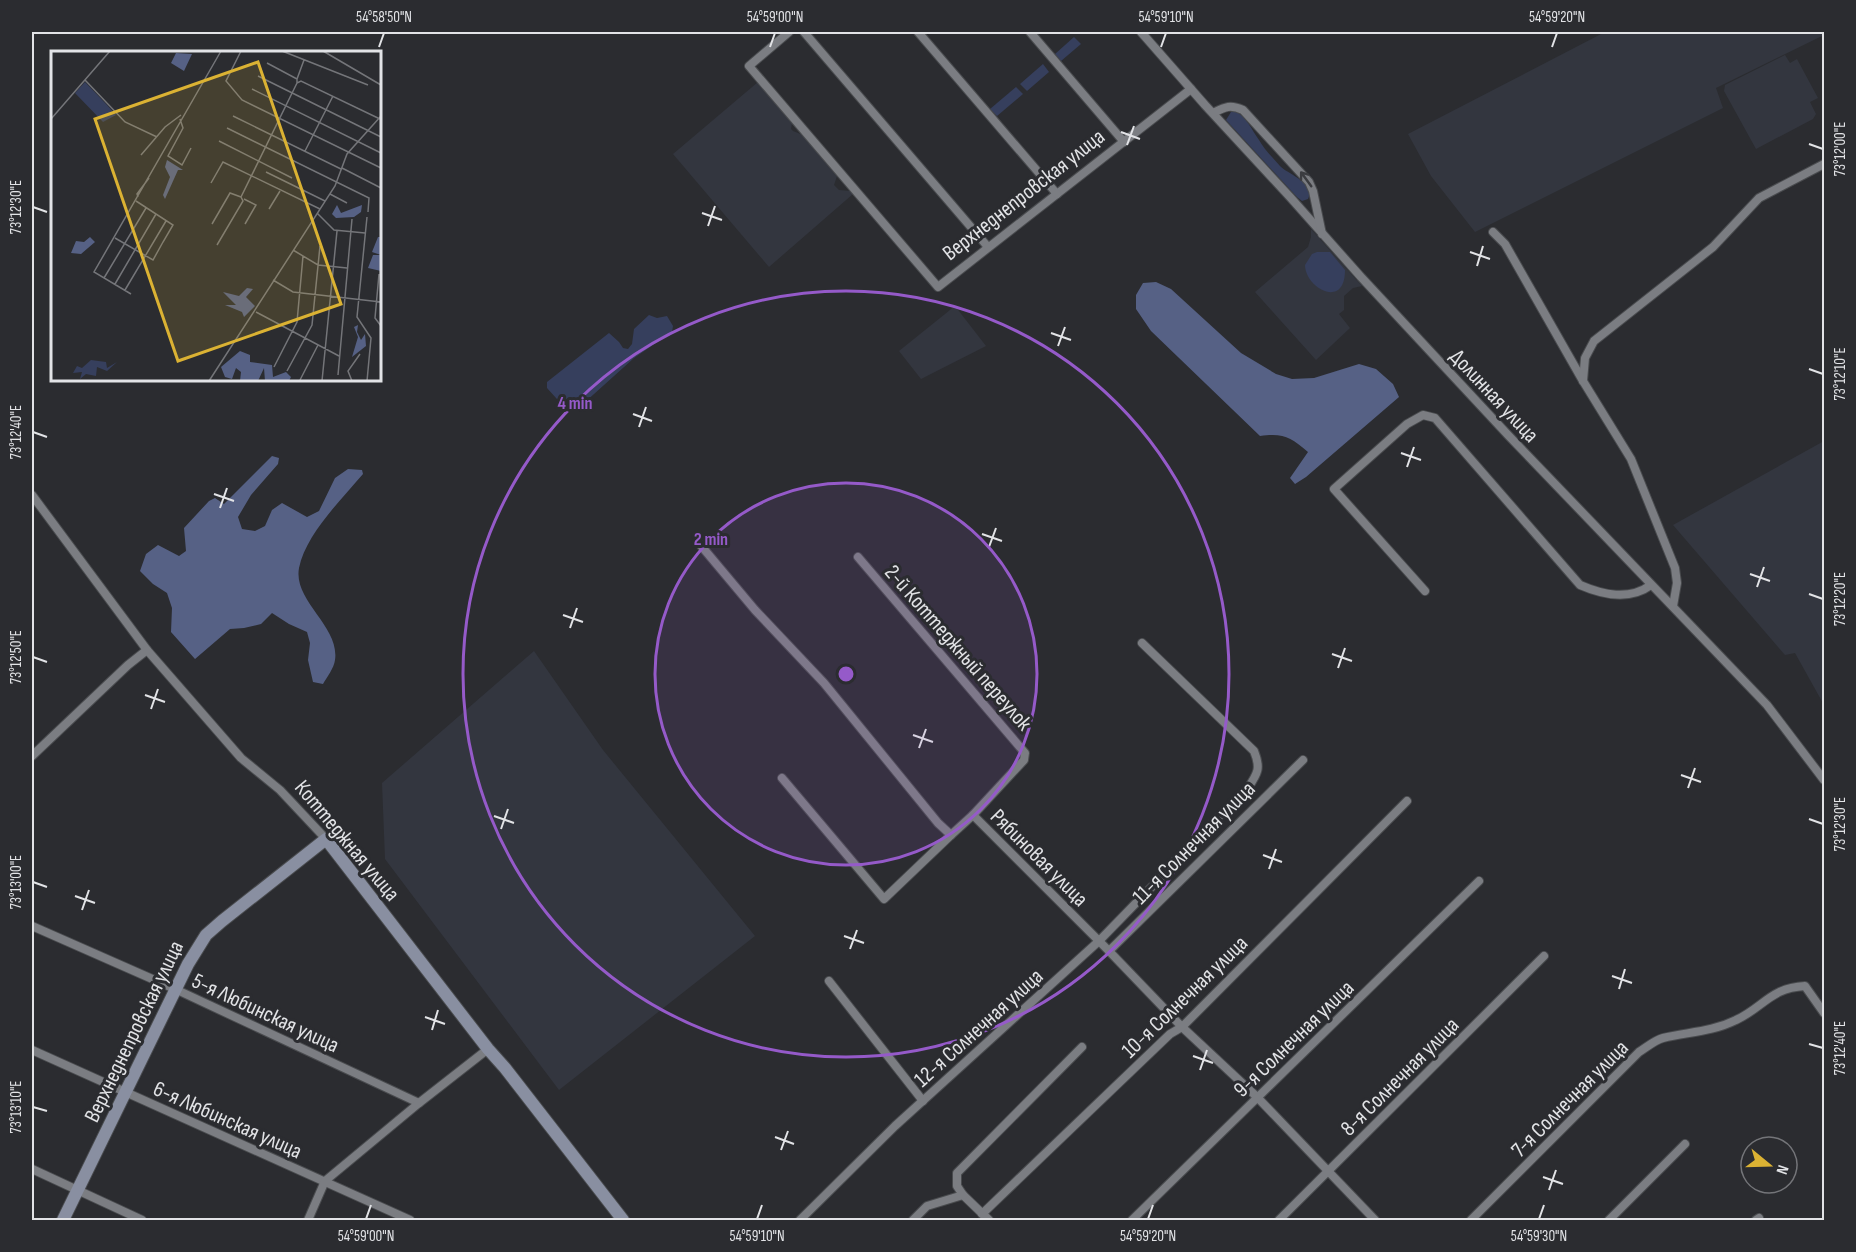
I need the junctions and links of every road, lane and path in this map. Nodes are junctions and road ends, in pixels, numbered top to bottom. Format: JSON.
{"nodes":[{"id":1,"x":789,"y":32,"type":"edge"},
{"id":2,"x":804,"y":32,"type":"edge"},
{"id":3,"x":918,"y":32,"type":"edge"},
{"id":4,"x":1030,"y":32,"type":"edge"},
{"id":5,"x":1142,"y":32,"type":"edge"},
{"id":6,"x":1191,"y":89,"type":"junction"},
{"id":7,"x":1213,"y":113,"type":"junction"},
{"id":8,"x":1124,"y":142,"type":"junction"},
{"id":9,"x":1824,"y":164,"type":"edge"},
{"id":10,"x":1057,"y":194,"type":"junction"},
{"id":11,"x":1493,"y":232,"type":"dead end"},
{"id":12,"x":1322,"y":235,"type":"junction"},
{"id":13,"x":988,"y":247,"type":"junction"},
{"id":14,"x":1583,"y":381,"type":"junction"},
{"id":15,"x":32,"y":495,"type":"edge"},
{"id":16,"x":698,"y":542,"type":"dead end"},
{"id":17,"x":858,"y":557,"type":"dead end"},
{"id":18,"x":1651,"y":585,"type":"junction"},
{"id":19,"x":1425,"y":591,"type":"dead end"},
{"id":20,"x":1673,"y":606,"type":"junction"},
{"id":21,"x":1142,"y":643,"type":"dead end"},
{"id":22,"x":147,"y":650,"type":"junction"},
{"id":23,"x":32,"y":756,"type":"edge"},
{"id":24,"x":1303,"y":759,"type":"dead end"},
{"id":25,"x":782,"y":778,"type":"dead end"},
{"id":26,"x":1824,"y":780,"type":"edge"},
{"id":27,"x":1407,"y":801,"type":"dead end"},
{"id":28,"x":973,"y":815,"type":"junction"},
{"id":29,"x":951,"y":835,"type":"junction"},
{"id":30,"x":326,"y":839,"type":"junction"},
{"id":31,"x":1479,"y":881,"type":"dead end"},
{"id":32,"x":32,"y":926,"type":"edge"},
{"id":33,"x":1099,"y":941,"type":"junction"},
{"id":34,"x":1109,"y":951,"type":"junction"},
{"id":35,"x":1544,"y":956,"type":"dead end"},
{"id":36,"x":828,"y":981,"type":"dead end"},
{"id":37,"x":175,"y":989,"type":"junction"},
{"id":38,"x":1824,"y":1013,"type":"edge"},
{"id":39,"x":1182,"y":1027,"type":"junction"},
{"id":40,"x":1082,"y":1047,"type":"dead end"},
{"id":41,"x":488,"y":1049,"type":"junction"},
{"id":42,"x":32,"y":1050,"type":"edge"},
{"id":43,"x":126,"y":1093,"type":"junction"},
{"id":44,"x":1257,"y":1097,"type":"junction"},
{"id":45,"x":923,"y":1101,"type":"junction"},
{"id":46,"x":419,"y":1103,"type":"junction"},
{"id":47,"x":1685,"y":1143,"type":"dead end"},
{"id":48,"x":32,"y":1169,"type":"edge"},
{"id":49,"x":1328,"y":1172,"type":"junction"},
{"id":50,"x":325,"y":1181,"type":"junction"},
{"id":51,"x":78,"y":1190,"type":"junction"},
{"id":52,"x":963,"y":1195,"type":"junction"},
{"id":53,"x":986,"y":1217,"type":"edge"},
{"id":54,"x":63,"y":1221,"type":"edge"},
{"id":55,"x":142,"y":1221,"type":"edge"},
{"id":56,"x":308,"y":1221,"type":"edge"},
{"id":57,"x":410,"y":1221,"type":"edge"},
{"id":58,"x":623,"y":1221,"type":"edge"},
{"id":59,"x":800,"y":1221,"type":"edge"},
{"id":60,"x":913,"y":1221,"type":"edge"},
{"id":61,"x":1132,"y":1221,"type":"edge"},
{"id":62,"x":1280,"y":1221,"type":"edge"},
{"id":63,"x":1375,"y":1221,"type":"edge"},
{"id":64,"x":1471,"y":1221,"type":"edge"},
{"id":65,"x":1609,"y":1221,"type":"edge"}],
"edges":[{"from":1,"to":13,"type":"street","name":"Верхнеднепровская улица"},
{"from":2,"to":13,"type":"street"},
{"from":3,"to":10,"type":"street"},
{"from":4,"to":8,"type":"street"},
{"from":5,"to":6,"type":"street","name":"Долинная улица"},
{"from":6,"to":7,"type":"street","name":"Долинная улица"},
{"from":6,"to":8,"type":"street","name":"Верхнеднепровская улица"},
{"from":7,"to":12,"type":"street","name":"Долинная улица"},
{"from":12,"to":7,"type":"street","one_way":true},
{"from":8,"to":10,"type":"street","name":"Верхнеднепровская улица"},
{"from":9,"to":14,"type":"street"},
{"from":10,"to":13,"type":"street","name":"Верхнеднепровская улица"},
{"from":11,"to":14,"type":"street"},
{"from":12,"to":18,"type":"street","name":"Долинная улица"},
{"from":14,"to":20,"type":"street"},
{"from":15,"to":22,"type":"street","name":"Коттеджная улица"},
{"from":16,"to":29,"type":"street"},
{"from":17,"to":28,"type":"street","name":"2-й Коттеджный переулок"},
{"from":18,"to":19,"type":"street"},
{"from":18,"to":20,"type":"street","name":"Долинная улица"},
{"from":20,"to":26,"type":"street","name":"Долинная улица"},
{"from":21,"to":33,"type":"street","name":"12-я Солнечная улица"},
{"from":22,"to":23,"type":"street"},
{"from":22,"to":30,"type":"street","name":"Коттеджная улица"},
{"from":24,"to":34,"type":"street","name":"11-я Солнечная улица"},
{"from":25,"to":29,"type":"street","name":"Рябиновая улица"},
{"from":27,"to":39,"type":"street","name":"10-я Солнечная улица"},
{"from":28,"to":29,"type":"street","name":"Рябиновая улица"},
{"from":28,"to":33,"type":"street","name":"Рябиновая улица"},
{"from":30,"to":37,"type":"street","name":"Верхнеднепровская улица"},
{"from":30,"to":41,"type":"street","name":"Коттеджная улица"},
{"from":31,"to":44,"type":"street","name":"9-я Солнечная улица"},
{"from":32,"to":37,"type":"street","name":"5-я Любинская улица"},
{"from":33,"to":34,"type":"street","name":"Рябиновая улица"},
{"from":33,"to":45,"type":"street","name":"12-я Солнечная улица"},
{"from":34,"to":39,"type":"street","name":"Рябиновая улица"},
{"from":35,"to":49,"type":"street","name":"8-я Солнечная улица"},
{"from":36,"to":45,"type":"street"},
{"from":37,"to":43,"type":"street","name":"Верхнеднепровская улица"},
{"from":37,"to":46,"type":"street","name":"5-я Любинская улица"},
{"from":38,"to":64,"type":"street","name":"7-я Солнечная улица"},
{"from":39,"to":44,"type":"street","name":"Рябиновая улица"},
{"from":39,"to":53,"type":"street","name":"10-я Солнечная улица"},
{"from":40,"to":52,"type":"street"},
{"from":41,"to":46,"type":"street"},
{"from":41,"to":58,"type":"street","name":"Коттеджная улица"},
{"from":42,"to":43,"type":"street","name":"6-я Любинская улица"},
{"from":43,"to":50,"type":"street","name":"6-я Любинская улица"},
{"from":43,"to":51,"type":"street","name":"Верхнеднепровская улица"},
{"from":44,"to":49,"type":"street","name":"Рябиновая улица"},
{"from":44,"to":61,"type":"street","name":"9-я Солнечная улица"},
{"from":45,"to":59,"type":"street","name":"12-я Солнечная улица"},
{"from":46,"to":50,"type":"street"},
{"from":47,"to":65,"type":"street"},
{"from":48,"to":51,"type":"street"},
{"from":49,"to":62,"type":"street","name":"8-я Солнечная улица"},
{"from":49,"to":63,"type":"street","name":"Рябиновая улица"},
{"from":50,"to":56,"type":"street"},
{"from":50,"to":57,"type":"street","name":"6-я Любинская улица"},
{"from":51,"to":54,"type":"street","name":"Верхнеднепровская улица"},
{"from":51,"to":55,"type":"street"},
{"from":52,"to":53,"type":"street"},
{"from":52,"to":60,"type":"street"}]}
